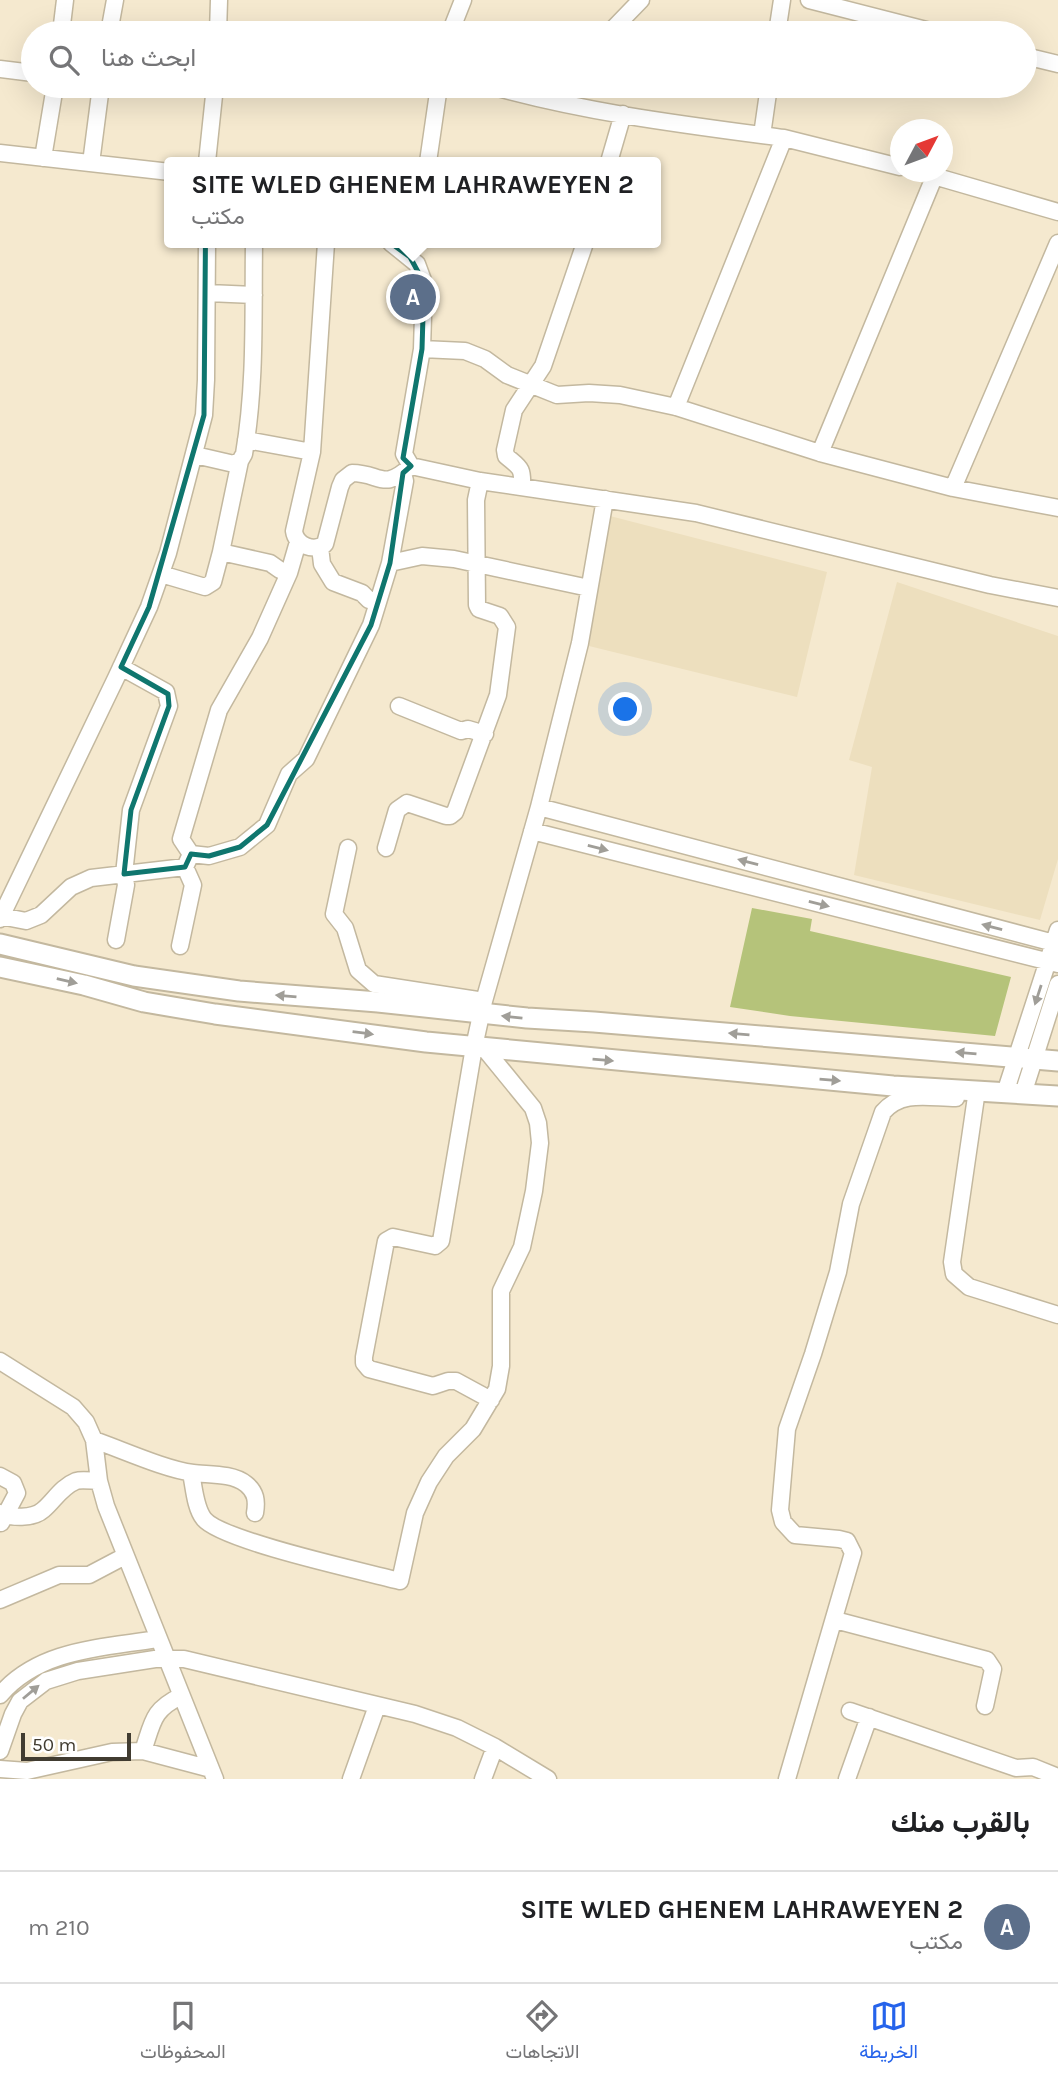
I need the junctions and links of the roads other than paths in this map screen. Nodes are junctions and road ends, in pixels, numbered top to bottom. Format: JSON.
{"nodes":[{"id":1,"x":65,"y":0,"type":"edge"},
{"id":2,"x":115,"y":0,"type":"edge"},
{"id":3,"x":219,"y":0,"type":"edge"},
{"id":4,"x":463,"y":0,"type":"edge"},
{"id":5,"x":641,"y":0,"type":"edge"},
{"id":6,"x":782,"y":0,"type":"edge"},
{"id":7,"x":809,"y":0,"type":"edge"},
{"id":8,"x":62,"y":21,"type":"edge"},
{"id":9,"x":111,"y":21,"type":"edge"},
{"id":10,"x":218,"y":21,"type":"edge"},
{"id":11,"x":455,"y":21,"type":"edge"},
{"id":12,"x":620,"y":21,"type":"edge"},
{"id":13,"x":779,"y":21,"type":"edge"},
{"id":14,"x":891,"y":21,"type":"edge"},
{"id":15,"x":1037,"y":59,"type":"edge"},
{"id":16,"x":1058,"y":64,"type":"edge"},
{"id":17,"x":0,"y":69,"type":"edge"},
{"id":18,"x":21,"y":72,"type":"edge"},
{"id":19,"x":53,"y":98,"type":"edge"},
{"id":20,"x":99,"y":98,"type":"edge"},
{"id":21,"x":214,"y":98,"type":"edge"},
{"id":22,"x":437,"y":98,"type":"edge"},
{"id":23,"x":546,"y":98,"type":"edge"},
{"id":24,"x":566,"y":98,"type":"edge"},
{"id":25,"x":767,"y":98,"type":"edge"},
{"id":26,"x":564,"y":102,"type":"junction"},
{"id":27,"x":623,"y":114,"type":"junction"},
{"id":28,"x":762,"y":135,"type":"junction"},
{"id":29,"x":784,"y":138,"type":"junction"},
{"id":30,"x":0,"y":153,"type":"edge"},
{"id":31,"x":208,"y":157,"type":"edge"},
{"id":32,"x":429,"y":157,"type":"edge"},
{"id":33,"x":610,"y":157,"type":"edge"},
{"id":34,"x":43,"y":158,"type":"junction"},
{"id":35,"x":91,"y":163,"type":"junction"},
{"id":36,"x":890,"y":164,"type":"edge"},
{"id":37,"x":164,"y":171,"type":"edge"},
{"id":38,"x":953,"y":181,"type":"edge"},
{"id":39,"x":924,"y":182,"type":"edge"},
{"id":40,"x":1058,"y":212,"type":"edge"},
{"id":41,"x":1058,"y":243,"type":"edge"},
{"id":42,"x":207,"y":248,"type":"edge"},
{"id":43,"x":254,"y":248,"type":"edge"},
{"id":44,"x":326,"y":248,"type":"edge"},
{"id":45,"x":583,"y":248,"type":"edge"},
{"id":46,"x":412,"y":250,"type":"edge"},
{"id":47,"x":208,"y":293,"type":"junction"},
{"id":48,"x":254,"y":295,"type":"junction"},
{"id":49,"x":422,"y":349,"type":"junction"},
{"id":50,"x":532,"y":386,"type":"junction"},
{"id":51,"x":676,"y":407,"type":"junction"},
{"id":52,"x":246,"y":440,"type":"junction"},
{"id":53,"x":312,"y":452,"type":"junction"},
{"id":54,"x":820,"y":453,"type":"junction"},
{"id":55,"x":195,"y":455,"type":"junction"},
{"id":56,"x":240,"y":461,"type":"junction"},
{"id":57,"x":407,"y":469,"type":"junction"},
{"id":58,"x":480,"y":481,"type":"junction"},
{"id":59,"x":522,"y":487,"type":"junction"},
{"id":60,"x":953,"y":488,"type":"junction"},
{"id":61,"x":605,"y":499,"type":"junction"},
{"id":62,"x":1058,"y":508,"type":"edge"},
{"id":63,"x":298,"y":542,"type":"junction"},
{"id":64,"x":320,"y":547,"type":"junction"},
{"id":65,"x":220,"y":552,"type":"junction"},
{"id":66,"x":390,"y":563,"type":"junction"},
{"id":67,"x":477,"y":565,"type":"junction"},
{"id":68,"x":289,"y":573,"type":"junction"},
{"id":69,"x":161,"y":574,"type":"junction"},
{"id":70,"x":589,"y":589,"type":"junction"},
{"id":71,"x":1058,"y":598,"type":"edge"},
{"id":72,"x":377,"y":603,"type":"junction"},
{"id":73,"x":121,"y":667,"type":"junction"},
{"id":74,"x":399,"y":706,"type":"dead end"},
{"id":75,"x":485,"y":734,"type":"junction"},
{"id":76,"x":539,"y":807,"type":"junction"},
{"id":77,"x":532,"y":831,"type":"junction"},
{"id":78,"x":348,"y":848,"type":"dead end"},
{"id":79,"x":386,"y":848,"type":"dead end"},
{"id":80,"x":188,"y":861,"type":"junction"},
{"id":81,"x":124,"y":874,"type":"junction"},
{"id":82,"x":1,"y":918,"type":"edge"},
{"id":83,"x":1057,"y":939,"type":"edge"},
{"id":84,"x":116,"y":940,"type":"dead end"},
{"id":85,"x":0,"y":944,"type":"edge"},
{"id":86,"x":180,"y":946,"type":"dead end"},
{"id":87,"x":1053,"y":963,"type":"edge"},
{"id":88,"x":0,"y":967,"type":"edge"},
{"id":89,"x":1058,"y":984,"type":"edge"},
{"id":90,"x":483,"y":1007,"type":"junction"},
{"id":91,"x":479,"y":1047,"type":"junction"},
{"id":92,"x":1026,"y":1058,"type":"junction"},
{"id":93,"x":1058,"y":1061,"type":"edge"},
{"id":94,"x":1014,"y":1093,"type":"junction"},
{"id":95,"x":976,"y":1094,"type":"junction"},
{"id":96,"x":1058,"y":1096,"type":"edge"},
{"id":97,"x":1058,"y":1315,"type":"edge"},
{"id":98,"x":0,"y":1361,"type":"edge"},
{"id":99,"x":491,"y":1400,"type":"junction"},
{"id":100,"x":94,"y":1440,"type":"junction"},
{"id":101,"x":191,"y":1473,"type":"junction"},
{"id":102,"x":0,"y":1476,"type":"edge"},
{"id":103,"x":99,"y":1481,"type":"junction"},
{"id":104,"x":255,"y":1513,"type":"dead end"},
{"id":105,"x":2,"y":1518,"type":"edge"},
{"id":106,"x":125,"y":1556,"type":"junction"},
{"id":107,"x":0,"y":1600,"type":"edge"},
{"id":108,"x":835,"y":1620,"type":"junction"},
{"id":109,"x":157,"y":1639,"type":"junction"},
{"id":110,"x":166,"y":1658,"type":"junction"},
{"id":111,"x":0,"y":1694,"type":"edge"},
{"id":112,"x":181,"y":1696,"type":"junction"},
{"id":113,"x":377,"y":1706,"type":"junction"},
{"id":114,"x":985,"y":1706,"type":"dead end"},
{"id":115,"x":850,"y":1711,"type":"dead end"},
{"id":116,"x":869,"y":1717,"type":"junction"},
{"id":117,"x":495,"y":1747,"type":"junction"},
{"id":118,"x":0,"y":1751,"type":"edge"},
{"id":119,"x":143,"y":1751,"type":"junction"},
{"id":120,"x":0,"y":1769,"type":"edge"},
{"id":121,"x":521,"y":1771,"type":"edge"},
{"id":122,"x":213,"y":1774,"type":"edge"},
{"id":123,"x":1058,"y":1777,"type":"edge"},
{"id":124,"x":355,"y":1778,"type":"edge"},
{"id":125,"x":483,"y":1779,"type":"edge"},
{"id":126,"x":548,"y":1779,"type":"edge"},
{"id":127,"x":787,"y":1779,"type":"edge"},
{"id":128,"x":847,"y":1779,"type":"edge"}],
"edges":[{"from":1,"to":8,"type":"street"},
{"from":2,"to":9,"type":"street"},
{"from":3,"to":10,"type":"street"},
{"from":4,"to":11,"type":"street"},
{"from":5,"to":12,"type":"street"},
{"from":6,"to":13,"type":"street"},
{"from":7,"to":14,"type":"street"},
{"from":15,"to":16,"type":"street"},
{"from":17,"to":18,"type":"street"},
{"from":19,"to":34,"type":"street"},
{"from":20,"to":35,"type":"street"},
{"from":21,"to":31,"type":"street"},
{"from":22,"to":32,"type":"street"},
{"from":23,"to":26,"type":"street"},
{"from":24,"to":26,"type":"street"},
{"from":25,"to":28,"type":"street"},
{"from":26,"to":27,"type":"street"},
{"from":27,"to":28,"type":"street"},
{"from":27,"to":33,"type":"street"},
{"from":28,"to":29,"type":"street"},
{"from":29,"to":36,"type":"street"},
{"from":29,"to":51,"type":"street"},
{"from":30,"to":34,"type":"street"},
{"from":34,"to":35,"type":"street"},
{"from":35,"to":37,"type":"street"},
{"from":38,"to":40,"type":"street"},
{"from":39,"to":54,"type":"street"},
{"from":41,"to":60,"type":"street"},
{"from":42,"to":47,"type":"street"},
{"from":43,"to":48,"type":"street"},
{"from":44,"to":53,"type":"street"},
{"from":45,"to":50,"type":"street"},
{"from":46,"to":49,"type":"street"},
{"from":47,"to":48,"type":"street"},
{"from":47,"to":55,"type":"street"},
{"from":48,"to":52,"type":"street"},
{"from":49,"to":50,"type":"street"},
{"from":49,"to":57,"type":"street"},
{"from":50,"to":51,"type":"street"},
{"from":50,"to":59,"type":"street"},
{"from":51,"to":54,"type":"street"},
{"from":52,"to":53,"type":"street"},
{"from":52,"to":56,"type":"street"},
{"from":53,"to":63,"type":"street"},
{"from":54,"to":60,"type":"street"},
{"from":55,"to":56,"type":"street"},
{"from":55,"to":69,"type":"street"},
{"from":56,"to":65,"type":"street"},
{"from":57,"to":58,"type":"street"},
{"from":57,"to":64,"type":"street"},
{"from":57,"to":66,"type":"street"},
{"from":58,"to":59,"type":"street"},
{"from":58,"to":67,"type":"street"},
{"from":59,"to":61,"type":"street"},
{"from":60,"to":62,"type":"street"},
{"from":61,"to":70,"type":"street"},
{"from":61,"to":71,"type":"street"},
{"from":63,"to":64,"type":"street"},
{"from":63,"to":68,"type":"street"},
{"from":64,"to":72,"type":"street"},
{"from":65,"to":68,"type":"street"},
{"from":65,"to":69,"type":"street"},
{"from":66,"to":67,"type":"street"},
{"from":66,"to":72,"type":"street"},
{"from":67,"to":70,"type":"street"},
{"from":67,"to":75,"type":"street"},
{"from":68,"to":80,"type":"street"},
{"from":69,"to":73,"type":"street"},
{"from":70,"to":76,"type":"street"},
{"from":72,"to":80,"type":"street"},
{"from":73,"to":81,"type":"street"},
{"from":73,"to":82,"type":"street"},
{"from":74,"to":75,"type":"street"},
{"from":75,"to":79,"type":"street"},
{"from":76,"to":77,"type":"street"},
{"from":83,"to":76,"type":"street","one_way":true},
{"from":77,"to":87,"type":"street","one_way":true},
{"from":77,"to":90,"type":"street"},
{"from":78,"to":90,"type":"street"},
{"from":80,"to":81,"type":"street"},
{"from":80,"to":86,"type":"street"},
{"from":81,"to":82,"type":"street"},
{"from":81,"to":84,"type":"street"},
{"from":83,"to":87,"type":"street"},
{"from":90,"to":85,"type":"street","one_way":true},
{"from":87,"to":92,"type":"street","one_way":true},
{"from":88,"to":91,"type":"street","one_way":true},
{"from":89,"to":92,"type":"street"},
{"from":90,"to":91,"type":"street"},
{"from":92,"to":90,"type":"street","one_way":true},
{"from":91,"to":95,"type":"street","one_way":true},
{"from":91,"to":99,"type":"street"},
{"from":91,"to":99,"type":"street"},
{"from":92,"to":93,"type":"street"},
{"from":92,"to":94,"type":"street"},
{"from":94,"to":95,"type":"street"},
{"from":94,"to":96,"type":"street"},
{"from":95,"to":97,"type":"street"},
{"from":95,"to":108,"type":"street"},
{"from":98,"to":100,"type":"street"},
{"from":99,"to":101,"type":"street"},
{"from":100,"to":101,"type":"street"},
{"from":100,"to":103,"type":"street"},
{"from":101,"to":104,"type":"street"},
{"from":102,"to":105,"type":"street"},
{"from":103,"to":105,"type":"street"},
{"from":103,"to":106,"type":"street"},
{"from":106,"to":107,"type":"street"},
{"from":106,"to":109,"type":"street"},
{"from":108,"to":114,"type":"street"},
{"from":108,"to":127,"type":"street"},
{"from":109,"to":110,"type":"street"},
{"from":109,"to":111,"type":"street"},
{"from":110,"to":112,"type":"street"},
{"from":110,"to":113,"type":"street"},
{"from":118,"to":110,"type":"street","one_way":true},
{"from":112,"to":119,"type":"street"},
{"from":112,"to":122,"type":"street"},
{"from":113,"to":117,"type":"street"},
{"from":113,"to":124,"type":"street"},
{"from":115,"to":116,"type":"street"},
{"from":116,"to":123,"type":"street"},
{"from":116,"to":128,"type":"street"},
{"from":117,"to":121,"type":"street"},
{"from":117,"to":125,"type":"street"},
{"from":119,"to":120,"type":"street"},
{"from":119,"to":122,"type":"street"},
{"from":121,"to":126,"type":"street"}]}
